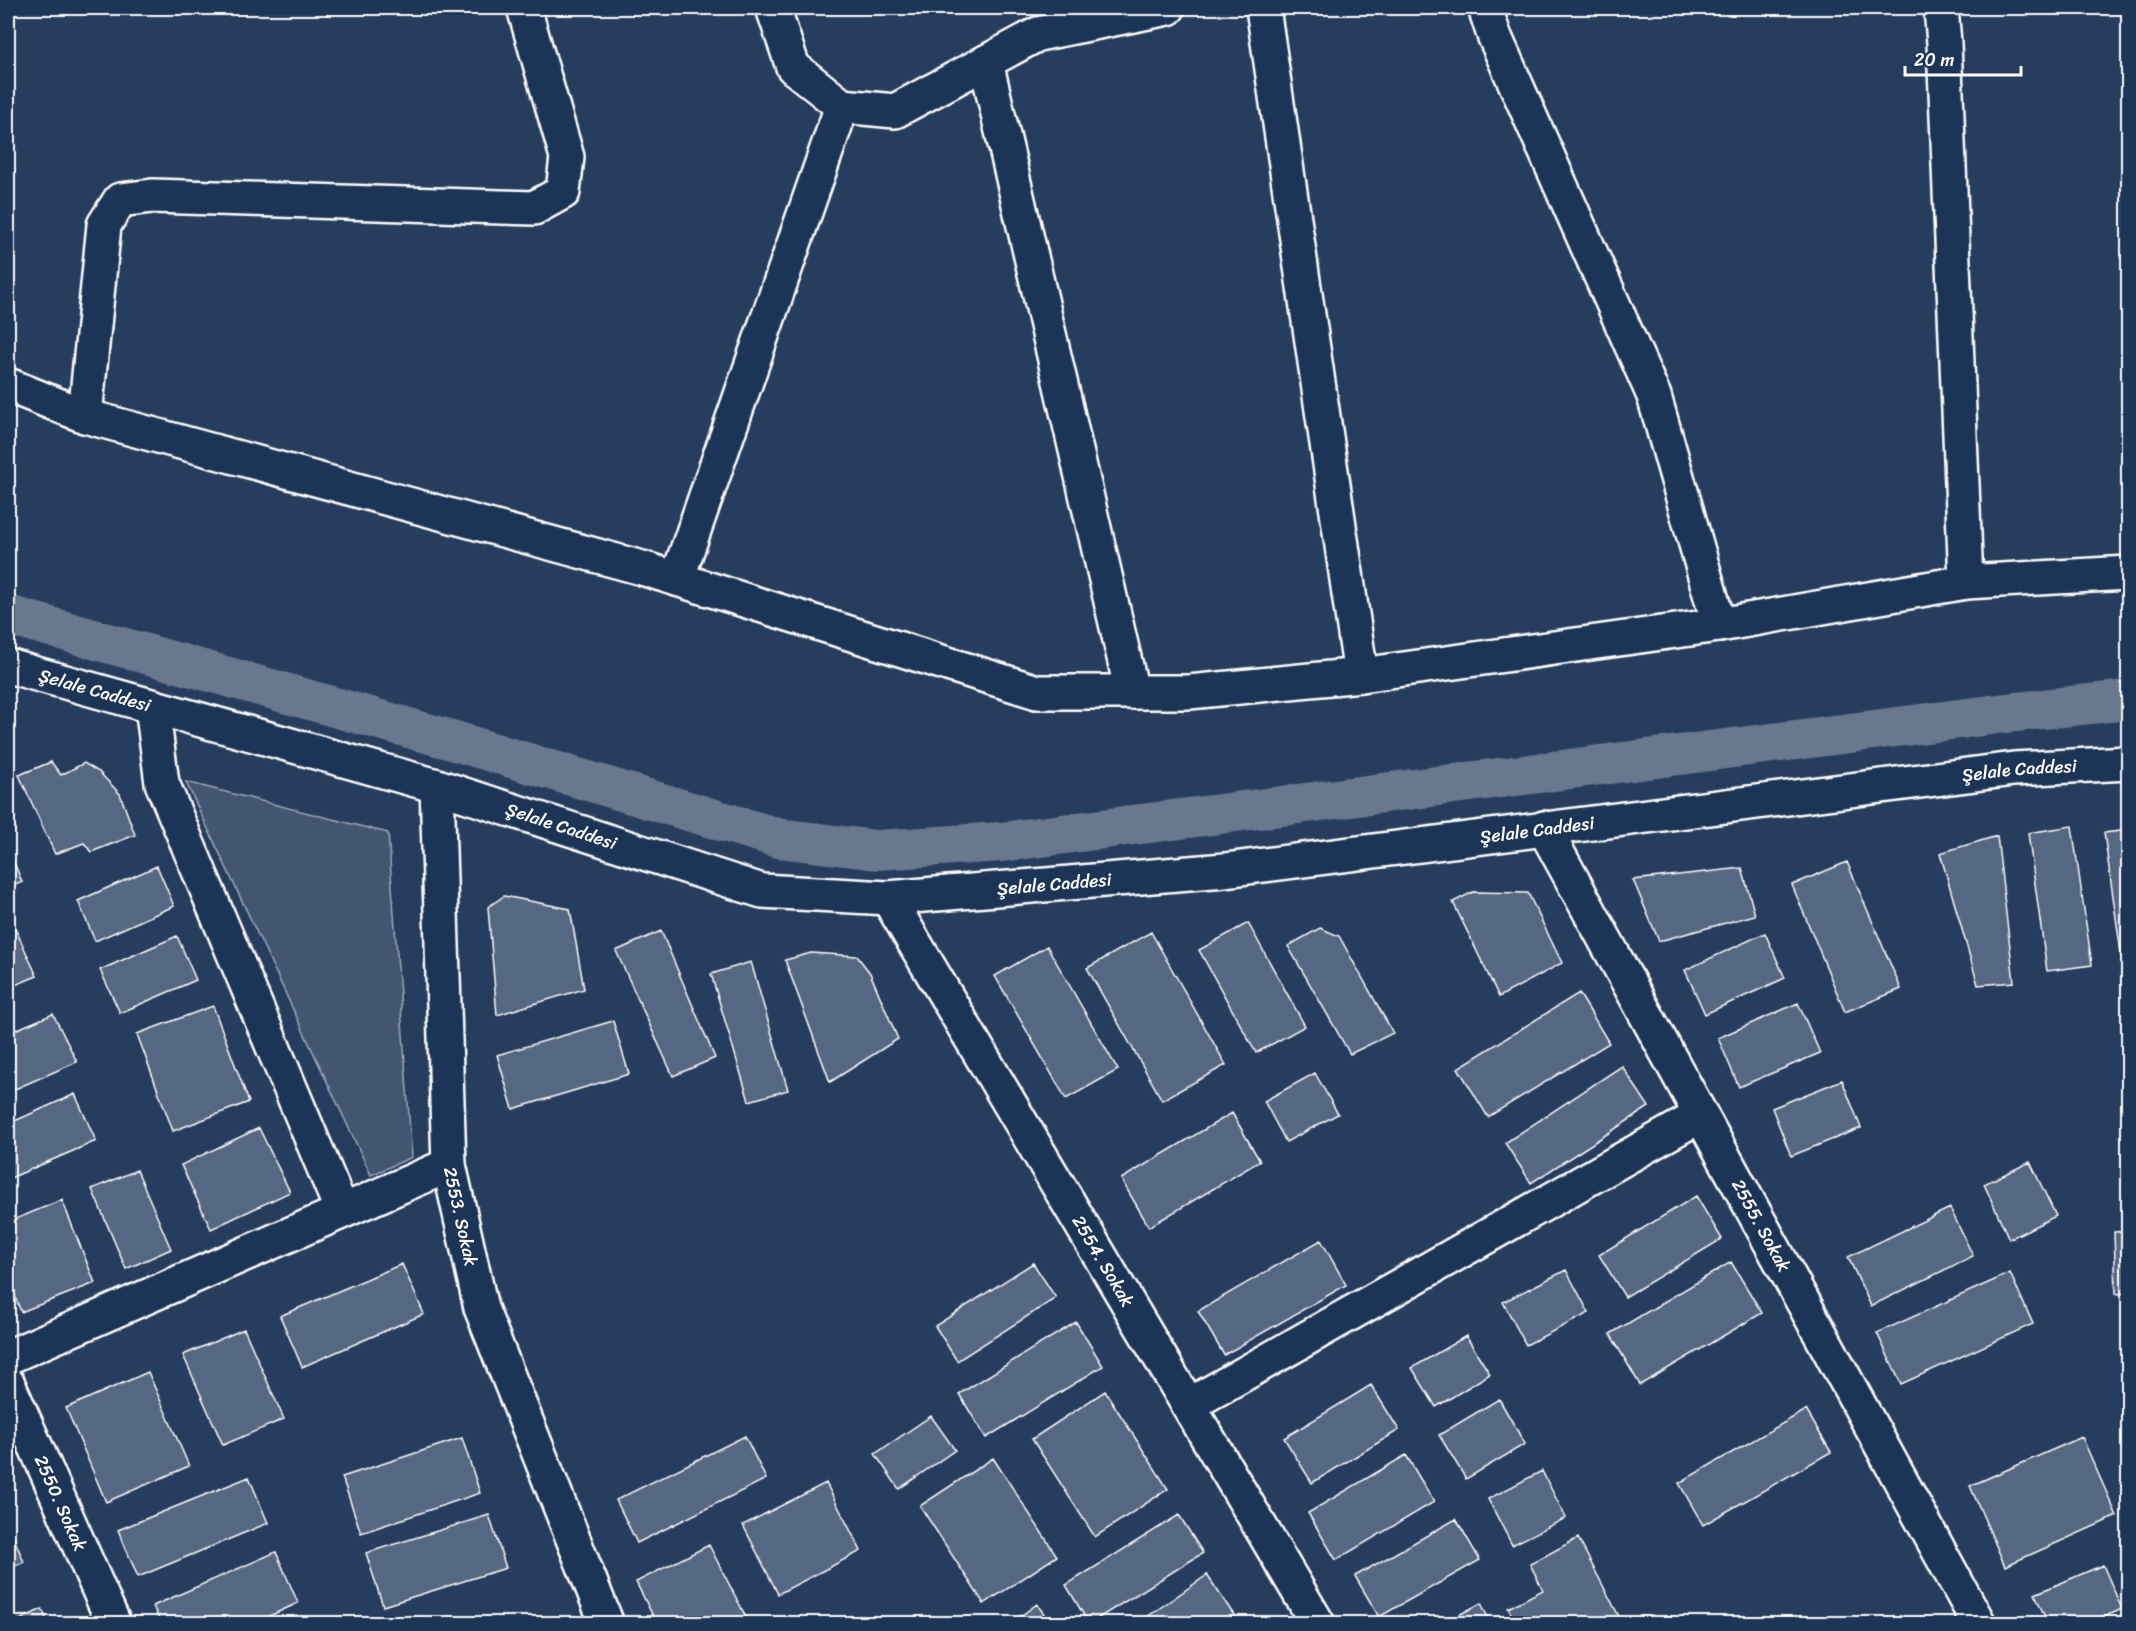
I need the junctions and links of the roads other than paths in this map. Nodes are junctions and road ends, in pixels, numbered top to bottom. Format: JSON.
{"nodes":[{"id":1,"x":524,"y":8,"type":"edge"},
{"id":2,"x":773,"y":8,"type":"edge"},
{"id":3,"x":1168,"y":8,"type":"edge"},
{"id":4,"x":1263,"y":8,"type":"edge"},
{"id":5,"x":1485,"y":8,"type":"edge"},
{"id":6,"x":1941,"y":8,"type":"edge"},
{"id":7,"x":986,"y":62,"type":"junction"},
{"id":8,"x":842,"y":106,"type":"junction"},
{"id":9,"x":8,"y":385,"type":"edge"},
{"id":10,"x":85,"y":416,"type":"junction"},
{"id":11,"x":2128,"y":573,"type":"edge"},
{"id":12,"x":677,"y":579,"type":"junction"},
{"id":13,"x":1966,"y":582,"type":"junction"},
{"id":14,"x":1719,"y":625,"type":"junction"},
{"id":15,"x":8,"y":666,"type":"edge"},
{"id":16,"x":1361,"y":675,"type":"junction"},
{"id":17,"x":1132,"y":692,"type":"junction"},
{"id":18,"x":152,"y":706,"type":"junction"},
{"id":19,"x":2128,"y":763,"type":"edge"},
{"id":20,"x":437,"y":786,"type":"junction"},
{"id":21,"x":1544,"y":828,"type":"junction"},
{"id":22,"x":888,"y":898,"type":"junction"},
{"id":23,"x":1701,"y":1115,"type":"junction"},
{"id":24,"x":449,"y":1165,"type":"junction"},
{"id":25,"x":342,"y":1211,"type":"junction"},
{"id":26,"x":8,"y":1357,"type":"edge"},
{"id":27,"x":8,"y":1384,"type":"edge"},
{"id":28,"x":1189,"y":1405,"type":"junction"},
{"id":29,"x":114,"y":1623,"type":"edge"},
{"id":30,"x":607,"y":1623,"type":"edge"},
{"id":31,"x":1318,"y":1623,"type":"edge"},
{"id":32,"x":1979,"y":1623,"type":"edge"}],
"edges":[{"from":1,"to":10,"type":"street"},
{"from":2,"to":8,"type":"street"},
{"from":3,"to":7,"type":"street"},
{"from":4,"to":16,"type":"street"},
{"from":5,"to":14,"type":"street"},
{"from":6,"to":13,"type":"street"},
{"from":7,"to":8,"type":"street"},
{"from":7,"to":17,"type":"street"},
{"from":8,"to":12,"type":"street"},
{"from":9,"to":10,"type":"street"},
{"from":10,"to":12,"type":"street"},
{"from":11,"to":13,"type":"street"},
{"from":12,"to":17,"type":"street"},
{"from":13,"to":14,"type":"street"},
{"from":14,"to":16,"type":"street"},
{"from":15,"to":18,"type":"street","name":"Şelale Caddesi"},
{"from":16,"to":17,"type":"street"},
{"from":18,"to":20,"type":"street","name":"Şelale Caddesi"},
{"from":18,"to":25,"type":"street"},
{"from":19,"to":21,"type":"street","name":"Şelale Caddesi"},
{"from":20,"to":22,"type":"street","name":"Şelale Caddesi"},
{"from":20,"to":24,"type":"street","name":"2553. Sokak"},
{"from":21,"to":22,"type":"street","name":"Şelale Caddesi"},
{"from":21,"to":23,"type":"street","name":"2555. Sokak"},
{"from":22,"to":28,"type":"street","name":"2554. Sokak"},
{"from":23,"to":28,"type":"street"},
{"from":23,"to":32,"type":"street","name":"2555. Sokak"},
{"from":24,"to":25,"type":"street"},
{"from":24,"to":30,"type":"street","name":"2553. Sokak"},
{"from":25,"to":26,"type":"street"},
{"from":27,"to":29,"type":"street","name":"2550. Sokak"},
{"from":28,"to":31,"type":"street","name":"2554. Sokak"}]}
